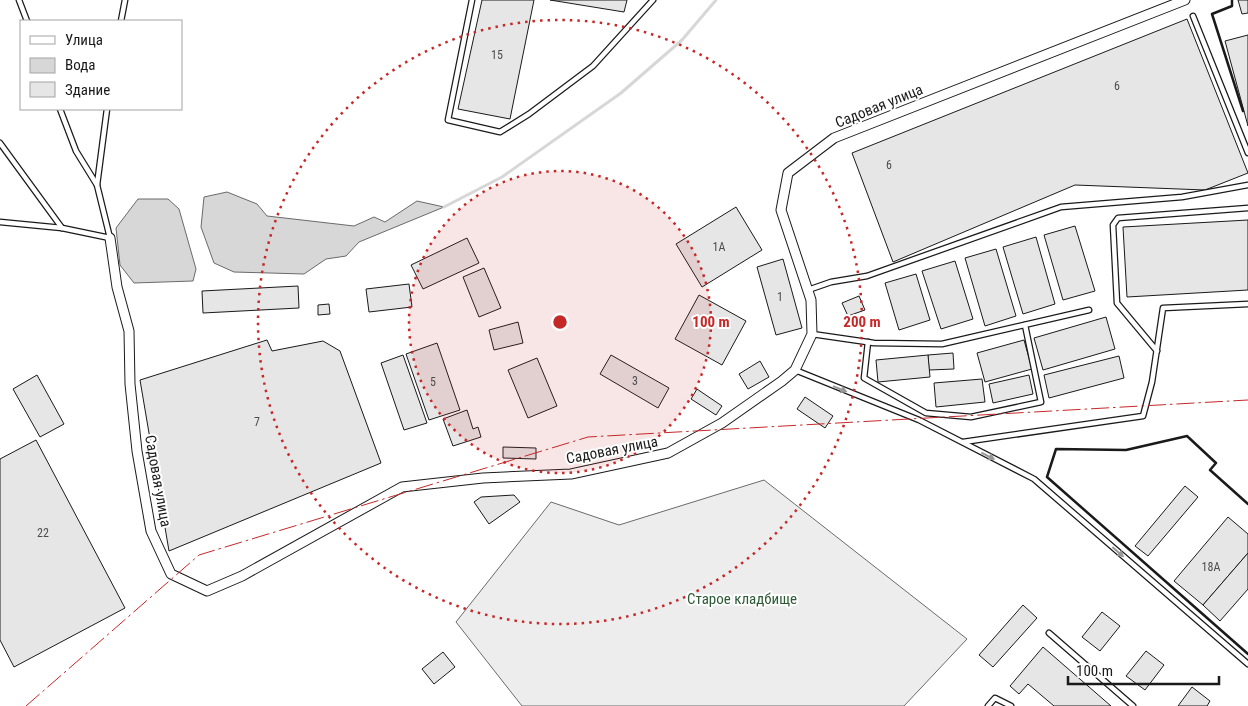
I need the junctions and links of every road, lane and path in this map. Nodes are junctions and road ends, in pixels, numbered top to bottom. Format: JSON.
{"nodes":[{"id":1,"x":19,"y":0,"type":"edge"},
{"id":2,"x":125,"y":0,"type":"edge"},
{"id":3,"x":472,"y":0,"type":"edge"},
{"id":4,"x":653,"y":0,"type":"edge"},
{"id":5,"x":1185,"y":0,"type":"edge"},
{"id":6,"x":1193,"y":16,"type":"dead end"},
{"id":7,"x":27,"y":20,"type":"edge"},
{"id":8,"x":121,"y":20,"type":"edge"},
{"id":9,"x":60,"y":110,"type":"edge"},
{"id":10,"x":107,"y":110,"type":"edge"},
{"id":11,"x":0,"y":143,"type":"edge"},
{"id":12,"x":1248,"y":153,"type":"edge"},
{"id":13,"x":97,"y":185,"type":"junction"},
{"id":14,"x":1248,"y":185,"type":"edge"},
{"id":15,"x":1248,"y":208,"type":"edge"},
{"id":16,"x":0,"y":222,"type":"edge"},
{"id":17,"x":62,"y":228,"type":"junction"},
{"id":18,"x":110,"y":238,"type":"junction"},
{"id":19,"x":808,"y":290,"type":"junction"},
{"id":20,"x":1248,"y":304,"type":"edge"},
{"id":21,"x":1089,"y":310,"type":"dead end"},
{"id":22,"x":1025,"y":325,"type":"junction"},
{"id":23,"x":812,"y":334,"type":"junction"},
{"id":24,"x":868,"y":342,"type":"junction"},
{"id":25,"x":1157,"y":351,"type":"junction"},
{"id":26,"x":795,"y":370,"type":"junction"},
{"id":27,"x":962,"y":442,"type":"junction"},
{"id":28,"x":1049,"y":633,"type":"dead end"},
{"id":29,"x":1248,"y":664,"type":"edge"},
{"id":30,"x":988,"y":706,"type":"edge"},
{"id":31,"x":1011,"y":706,"type":"edge"},
{"id":32,"x":1133,"y":706,"type":"edge"}],
"edges":[{"from":1,"to":7,"type":"lane"},
{"from":2,"to":8,"type":"lane"},
{"from":3,"to":4,"type":"lane"},
{"from":5,"to":19,"type":"street","name":"Садовая улица"},
{"from":6,"to":12,"type":"lane"},
{"from":9,"to":13,"type":"lane"},
{"from":10,"to":13,"type":"lane"},
{"from":11,"to":17,"type":"lane"},
{"from":13,"to":18,"type":"lane"},
{"from":14,"to":19,"type":"lane"},
{"from":15,"to":25,"type":"lane"},
{"from":16,"to":17,"type":"lane"},
{"from":17,"to":18,"type":"lane"},
{"from":18,"to":26,"type":"street","name":"Садовая улица"},
{"from":19,"to":23,"type":"street","name":"Садовая улица"},
{"from":20,"to":25,"type":"lane"},
{"from":21,"to":22,"type":"lane"},
{"from":22,"to":24,"type":"lane"},
{"from":22,"to":24,"type":"lane"},
{"from":23,"to":24,"type":"lane"},
{"from":23,"to":26,"type":"street","name":"Садовая улица"},
{"from":25,"to":27,"type":"lane"},
{"from":26,"to":27,"type":"lane","one_way":true},
{"from":27,"to":29,"type":"lane","one_way":true},
{"from":28,"to":32,"type":"lane"},
{"from":30,"to":31,"type":"lane"}]}
